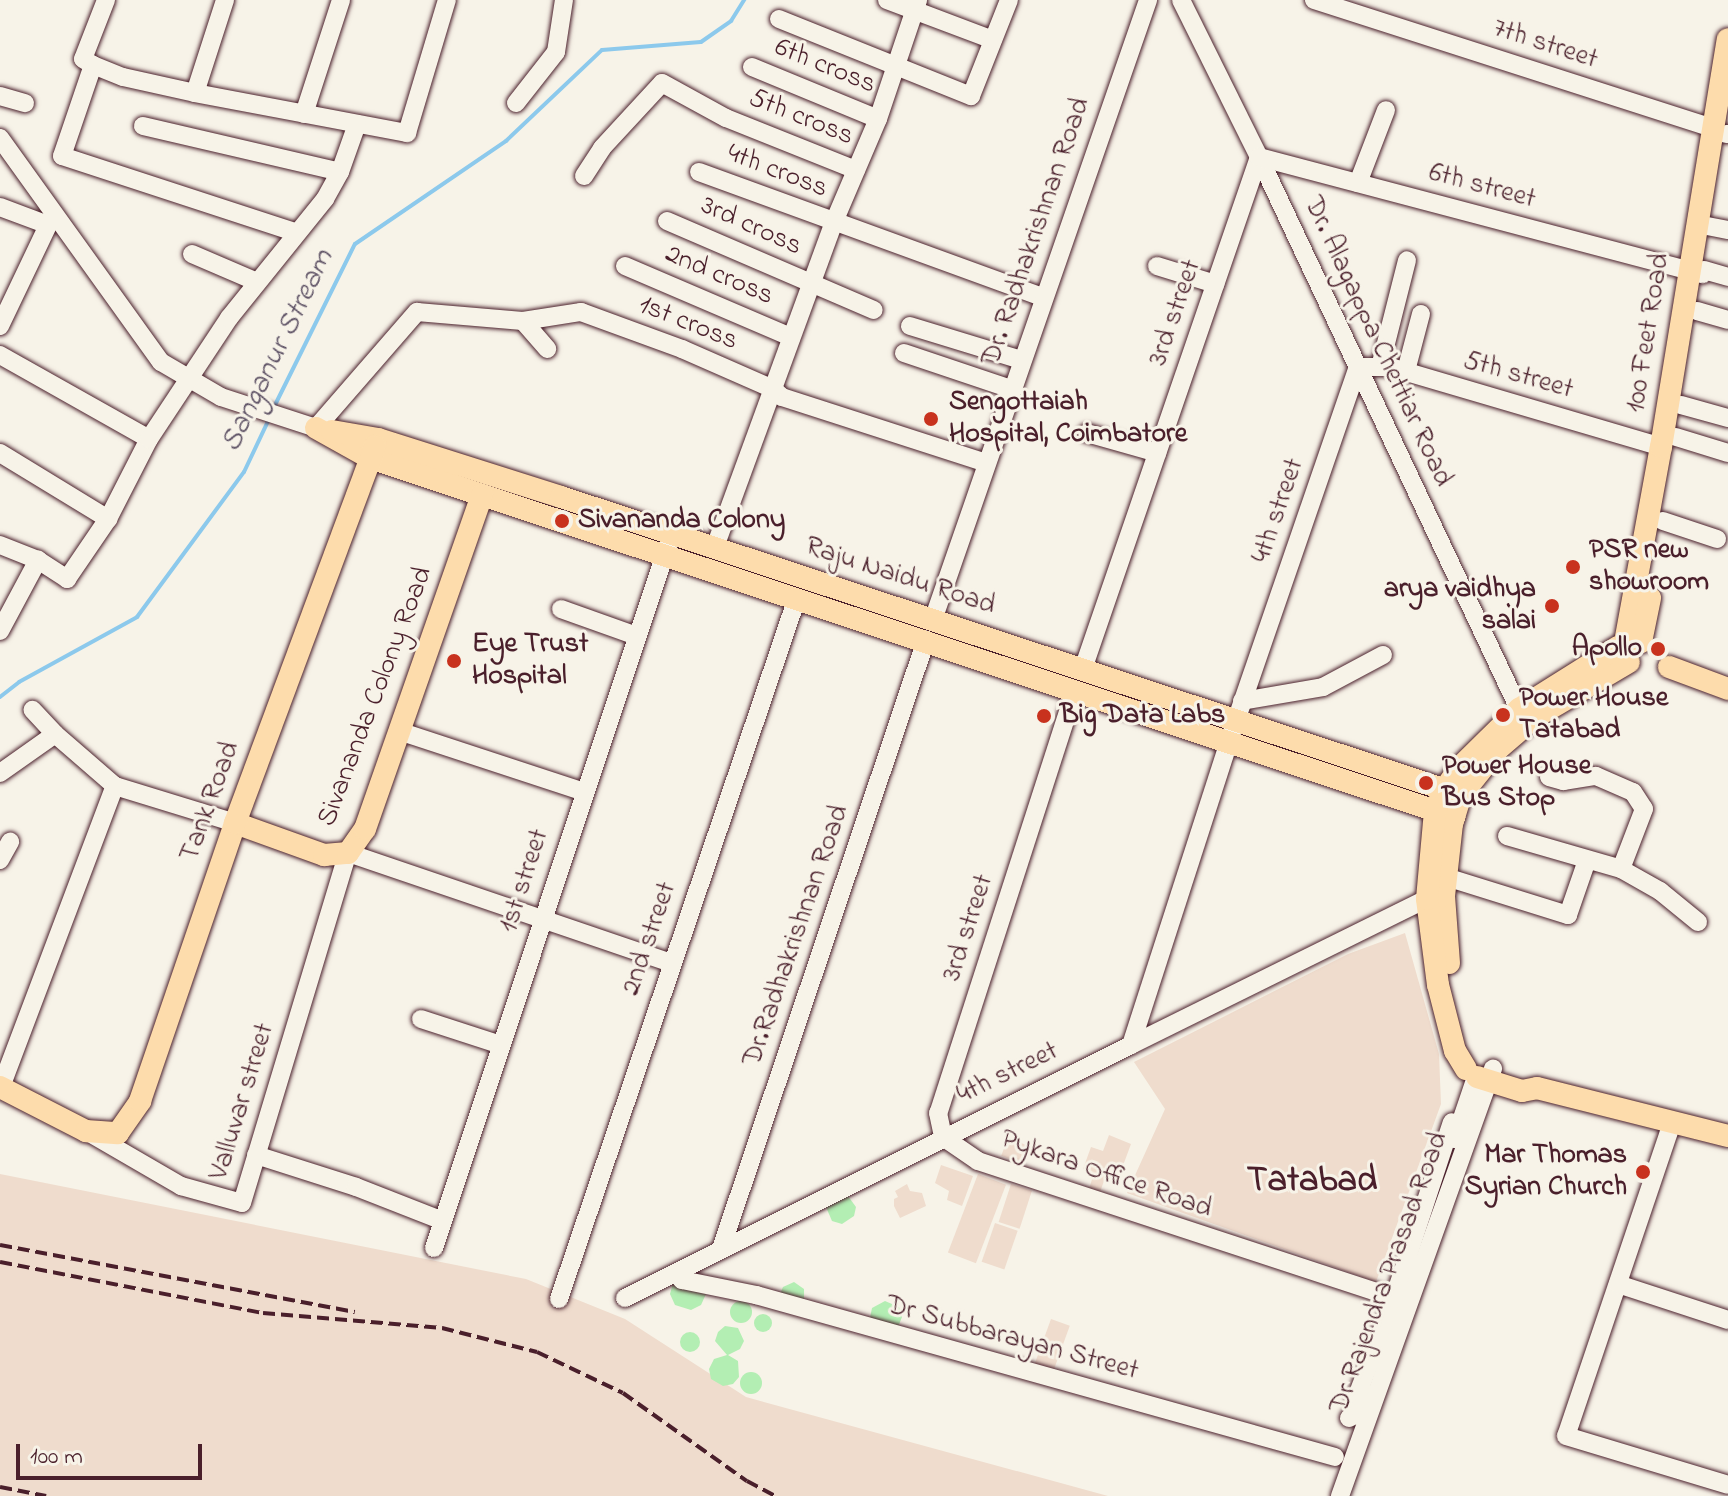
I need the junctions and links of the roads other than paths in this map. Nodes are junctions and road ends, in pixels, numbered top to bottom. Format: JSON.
{"nodes":[{"id":1,"x":106,"y":0,"type":"edge"},
{"id":2,"x":225,"y":0,"type":"edge"},
{"id":3,"x":341,"y":0,"type":"edge"},
{"id":4,"x":447,"y":0,"type":"edge"},
{"id":5,"x":564,"y":0,"type":"edge"},
{"id":6,"x":887,"y":0,"type":"edge"},
{"id":7,"x":1009,"y":0,"type":"edge"},
{"id":8,"x":1148,"y":0,"type":"edge"},
{"id":9,"x":1181,"y":0,"type":"edge"},
{"id":10,"x":1314,"y":0,"type":"edge"},
{"id":11,"x":916,"y":6,"type":"edge"},
{"id":12,"x":779,"y":19,"type":"dead end"},
{"id":13,"x":1728,"y":39,"type":"edge"},
{"id":14,"x":993,"y":40,"type":"junction"},
{"id":15,"x":93,"y":65,"type":"junction"},
{"id":16,"x":896,"y":66,"type":"junction"},
{"id":17,"x":752,"y":67,"type":"dead end"},
{"id":18,"x":195,"y":93,"type":"junction"},
{"id":19,"x":0,"y":96,"type":"edge"},
{"id":20,"x":25,"y":103,"type":"dead end"},
{"id":21,"x":516,"y":103,"type":"dead end"},
{"id":22,"x":1386,"y":110,"type":"dead end"},
{"id":23,"x":304,"y":114,"type":"junction"},
{"id":24,"x":878,"y":119,"type":"junction"},
{"id":25,"x":357,"y":124,"type":"junction"},
{"id":26,"x":143,"y":126,"type":"dead end"},
{"id":27,"x":1724,"y":130,"type":"edge"},
{"id":28,"x":0,"y":138,"type":"edge"},
{"id":29,"x":1259,"y":157,"type":"junction"},
{"id":30,"x":856,"y":170,"type":"junction"},
{"id":31,"x":340,"y":172,"type":"junction"},
{"id":32,"x":699,"y":172,"type":"dead end"},
{"id":33,"x":584,"y":176,"type":"dead end"},
{"id":34,"x":1358,"y":183,"type":"junction"},
{"id":35,"x":0,"y":207,"type":"edge"},
{"id":36,"x":51,"y":220,"type":"junction"},
{"id":37,"x":667,"y":221,"type":"dead end"},
{"id":38,"x":834,"y":224,"type":"junction"},
{"id":39,"x":1712,"y":227,"type":"edge"},
{"id":40,"x":295,"y":232,"type":"junction"},
{"id":41,"x":192,"y":254,"type":"dead end"},
{"id":42,"x":1407,"y":260,"type":"dead end"},
{"id":43,"x":625,"y":266,"type":"dead end"},
{"id":44,"x":1157,"y":266,"type":"dead end"},
{"id":45,"x":1699,"y":272,"type":"junction"},
{"id":46,"x":1728,"y":277,"type":"edge"},
{"id":47,"x":257,"y":282,"type":"junction"},
{"id":48,"x":811,"y":284,"type":"junction"},
{"id":49,"x":1215,"y":284,"type":"junction"},
{"id":50,"x":1043,"y":297,"type":"junction"},
{"id":51,"x":874,"y":310,"type":"dead end"},
{"id":52,"x":1697,"y":311,"type":"junction"},
{"id":53,"x":1421,"y":314,"type":"dead end"},
{"id":54,"x":1728,"y":320,"type":"edge"},
{"id":55,"x":523,"y":321,"type":"junction"},
{"id":56,"x":0,"y":326,"type":"edge"},
{"id":57,"x":910,"y":326,"type":"dead end"},
{"id":58,"x":791,"y":337,"type":"junction"},
{"id":59,"x":547,"y":349,"type":"dead end"},
{"id":60,"x":904,"y":353,"type":"dead end"},
{"id":61,"x":0,"y":355,"type":"edge"},
{"id":62,"x":1021,"y":360,"type":"junction"},
{"id":63,"x":1358,"y":367,"type":"junction"},
{"id":64,"x":1380,"y":367,"type":"junction"},
{"id":65,"x":1406,"y":371,"type":"junction"},
{"id":66,"x":188,"y":381,"type":"junction"},
{"id":67,"x":773,"y":389,"type":"junction"},
{"id":68,"x":1011,"y":389,"type":"junction"},
{"id":69,"x":1681,"y":405,"type":"junction"},
{"id":70,"x":1728,"y":418,"type":"edge"},
{"id":71,"x":316,"y":428,"type":"junction"},
{"id":72,"x":1087,"y":433,"type":"dead end"},
{"id":73,"x":149,"y":439,"type":"junction"},
{"id":74,"x":1669,"y":442,"type":"junction"},
{"id":75,"x":374,"y":448,"type":"junction"},
{"id":76,"x":0,"y":453,"type":"edge"},
{"id":77,"x":1157,"y":453,"type":"junction"},
{"id":78,"x":1728,"y":453,"type":"edge"},
{"id":79,"x":986,"y":463,"type":"junction"},
{"id":80,"x":482,"y":495,"type":"junction"},
{"id":81,"x":108,"y":519,"type":"junction"},
{"id":82,"x":1663,"y":521,"type":"junction"},
{"id":83,"x":1717,"y":539,"type":"dead end"},
{"id":84,"x":669,"y":544,"type":"junction"},
{"id":85,"x":0,"y":545,"type":"edge"},
{"id":86,"x":715,"y":547,"type":"junction"},
{"id":87,"x":38,"y":560,"type":"junction"},
{"id":88,"x":797,"y":598,"type":"junction"},
{"id":89,"x":561,"y":609,"type":"dead end"},
{"id":90,"x":929,"y":630,"type":"junction"},
{"id":91,"x":0,"y":631,"type":"edge"},
{"id":92,"x":637,"y":636,"type":"junction"},
{"id":93,"x":1632,"y":650,"type":"junction"},
{"id":94,"x":1383,"y":655,"type":"dead end"},
{"id":95,"x":1083,"y":669,"type":"junction"},
{"id":96,"x":1728,"y":689,"type":"edge"},
{"id":97,"x":1075,"y":690,"type":"junction"},
{"id":98,"x":1519,"y":709,"type":"junction"},
{"id":99,"x":33,"y":710,"type":"dead end"},
{"id":100,"x":1239,"y":710,"type":"junction"},
{"id":101,"x":399,"y":731,"type":"junction"},
{"id":102,"x":55,"y":734,"type":"junction"},
{"id":103,"x":1229,"y":741,"type":"junction"},
{"id":104,"x":0,"y":773,"type":"edge"},
{"id":105,"x":1549,"y":777,"type":"dead end"},
{"id":106,"x":115,"y":786,"type":"junction"},
{"id":107,"x":584,"y":792,"type":"junction"},
{"id":108,"x":1449,"y":803,"type":"junction"},
{"id":109,"x":235,"y":823,"type":"junction"},
{"id":110,"x":1507,"y":836,"type":"dead end"},
{"id":111,"x":0,"y":847,"type":"edge"},
{"id":112,"x":348,"y":853,"type":"junction"},
{"id":113,"x":0,"y":860,"type":"edge"},
{"id":114,"x":1587,"y":860,"type":"junction"},
{"id":115,"x":1621,"y":869,"type":"junction"},
{"id":116,"x":1446,"y":877,"type":"junction"},
{"id":117,"x":1427,"y":899,"type":"junction"},
{"id":118,"x":542,"y":920,"type":"junction"},
{"id":119,"x":1698,"y":922,"type":"dead end"},
{"id":120,"x":671,"y":963,"type":"junction"},
{"id":121,"x":421,"y":1019,"type":"dead end"},
{"id":122,"x":501,"y":1045,"type":"junction"},
{"id":123,"x":1131,"y":1045,"type":"junction"},
{"id":124,"x":1478,"y":1072,"type":"junction"},
{"id":125,"x":1,"y":1087,"type":"edge"},
{"id":126,"x":1672,"y":1123,"type":"junction"},
{"id":127,"x":86,"y":1131,"type":"junction"},
{"id":128,"x":1728,"y":1136,"type":"edge"},
{"id":129,"x":943,"y":1137,"type":"junction"},
{"id":130,"x":256,"y":1155,"type":"junction"},
{"id":131,"x":443,"y":1221,"type":"junction"},
{"id":132,"x":434,"y":1248,"type":"dead end"},
{"id":133,"x":721,"y":1249,"type":"junction"},
{"id":134,"x":677,"y":1274,"type":"junction"},
{"id":135,"x":1618,"y":1284,"type":"junction"},
{"id":136,"x":625,"y":1298,"type":"dead end"},
{"id":137,"x":559,"y":1299,"type":"dead end"},
{"id":138,"x":1398,"y":1299,"type":"junction"},
{"id":139,"x":1728,"y":1320,"type":"edge"},
{"id":140,"x":1335,"y":1457,"type":"dead end"},
{"id":141,"x":1728,"y":1485,"type":"edge"},
{"id":142,"x":1340,"y":1496,"type":"edge"}],
"edges":[{"from":1,"to":15,"type":"street"},
{"from":2,"to":18,"type":"street"},
{"from":3,"to":23,"type":"street"},
{"from":4,"to":25,"type":"street"},
{"from":5,"to":21,"type":"street"},
{"from":6,"to":11,"type":"street"},
{"from":7,"to":14,"type":"street"},
{"from":8,"to":50,"type":"street","name":"Dr. Radhakrishnan Road"},
{"from":9,"to":29,"type":"street","name":"Dr. Alagappa Chettiar Road"},
{"from":10,"to":27,"type":"street","name":"7th street"},
{"from":11,"to":14,"type":"street"},
{"from":11,"to":16,"type":"street"},
{"from":12,"to":16,"type":"street"},
{"from":13,"to":27,"type":"main road","name":"100 Feet Road"},
{"from":14,"to":16,"type":"street"},
{"from":15,"to":18,"type":"street"},
{"from":15,"to":40,"type":"street"},
{"from":16,"to":24,"type":"street"},
{"from":17,"to":24,"type":"street","name":"6th cross"},
{"from":18,"to":23,"type":"street"},
{"from":19,"to":20,"type":"street"},
{"from":22,"to":34,"type":"street"},
{"from":23,"to":25,"type":"street"},
{"from":24,"to":30,"type":"street"},
{"from":25,"to":31,"type":"street"},
{"from":26,"to":31,"type":"street"},
{"from":27,"to":39,"type":"main road","name":"100 Feet Road"},
{"from":28,"to":36,"type":"street"},
{"from":29,"to":34,"type":"street","name":"6th street"},
{"from":29,"to":49,"type":"street","name":"3rd street"},
{"from":29,"to":63,"type":"street","name":"Dr. Alagappa Chettiar Road"},
{"from":30,"to":33,"type":"street","name":"5th cross"},
{"from":30,"to":38,"type":"street"},
{"from":31,"to":40,"type":"street"},
{"from":32,"to":38,"type":"street","name":"4th cross"},
{"from":34,"to":45,"type":"street","name":"6th street"},
{"from":35,"to":36,"type":"street"},
{"from":36,"to":56,"type":"street"},
{"from":36,"to":66,"type":"street"},
{"from":37,"to":48,"type":"street","name":"3rd cross"},
{"from":38,"to":48,"type":"street"},
{"from":38,"to":50,"type":"street","name":"4th cross"},
{"from":39,"to":45,"type":"main road","name":"100 Feet Road"},
{"from":40,"to":47,"type":"street"},
{"from":41,"to":47,"type":"street"},
{"from":42,"to":64,"type":"street"},
{"from":43,"to":58,"type":"street","name":"2nd cross"},
{"from":44,"to":49,"type":"street"},
{"from":45,"to":46,"type":"street","name":"6th street"},
{"from":45,"to":52,"type":"main road","name":"100 Feet Road"},
{"from":45,"to":74,"type":"main road","name":"100 Feet Road"},
{"from":47,"to":66,"type":"street"},
{"from":48,"to":51,"type":"street","name":"3rd cross"},
{"from":48,"to":58,"type":"street"},
{"from":49,"to":77,"type":"street","name":"3rd street"},
{"from":50,"to":62,"type":"street","name":"Dr. Radhakrishnan Road"},
{"from":52,"to":54,"type":"street"},
{"from":52,"to":69,"type":"main road","name":"100 Feet Road"},
{"from":53,"to":65,"type":"street"},
{"from":55,"to":59,"type":"street"},
{"from":55,"to":67,"type":"street","name":"1st cross"},
{"from":55,"to":71,"type":"street"},
{"from":57,"to":62,"type":"street"},
{"from":58,"to":67,"type":"street"},
{"from":60,"to":68,"type":"street"},
{"from":61,"to":73,"type":"street"},
{"from":62,"to":68,"type":"street","name":"Dr. Radhakrishnan Road"},
{"from":63,"to":64,"type":"street","name":"5th street"},
{"from":63,"to":98,"type":"street","name":"Dr. Alagappa Chettiar Road"},
{"from":63,"to":100,"type":"street","name":"4th street"},
{"from":64,"to":65,"type":"street","name":"5th street"},
{"from":65,"to":74,"type":"street","name":"5th street"},
{"from":66,"to":71,"type":"street"},
{"from":66,"to":73,"type":"street"},
{"from":67,"to":79,"type":"street","name":"1st cross"},
{"from":67,"to":86,"type":"street"},
{"from":68,"to":79,"type":"street","name":"Dr. Radhakrishnan Road"},
{"from":69,"to":70,"type":"street"},
{"from":69,"to":74,"type":"main road","name":"100 Feet Road"},
{"from":71,"to":75,"type":"main road"},
{"from":72,"to":77,"type":"street"},
{"from":73,"to":81,"type":"street"},
{"from":74,"to":78,"type":"street","name":"5th street"},
{"from":74,"to":82,"type":"main road","name":"100 Feet Road"},
{"from":74,"to":93,"type":"main road","name":"100 Feet Road"},
{"from":75,"to":80,"type":"main road","name":"Raju Naidu Road"},
{"from":75,"to":84,"type":"main road","name":"Raju Naidu Road"},
{"from":75,"to":109,"type":"main road","name":"Tank Road"},
{"from":76,"to":81,"type":"street"},
{"from":77,"to":95,"type":"street","name":"3rd street"},
{"from":79,"to":90,"type":"street","name":"Dr. Radhakrishnan Road"},
{"from":80,"to":84,"type":"main road","name":"Raju Naidu Road"},
{"from":80,"to":101,"type":"main road","name":"Sivananda Colony Road"},
{"from":81,"to":87,"type":"street"},
{"from":82,"to":83,"type":"street"},
{"from":82,"to":93,"type":"main road","name":"100 Feet Road"},
{"from":84,"to":86,"type":"main road","name":"Raju Naidu Road"},
{"from":84,"to":88,"type":"main road","name":"Raju Naidu Road"},
{"from":84,"to":92,"type":"street","name":"1st street"},
{"from":85,"to":87,"type":"street"},
{"from":86,"to":90,"type":"main road","name":"Raju Naidu Road"},
{"from":87,"to":91,"type":"street"},
{"from":88,"to":90,"type":"main road","name":"Raju Naidu Road"},
{"from":88,"to":120,"type":"street","name":"2nd street"},
{"from":89,"to":92,"type":"street"},
{"from":90,"to":95,"type":"main road","name":"Raju Naidu Road"},
{"from":90,"to":97,"type":"main road","name":"Raju Naidu Road"},
{"from":90,"to":133,"type":"street","name":"Dr.Radhakrishnan Road"},
{"from":92,"to":107,"type":"street","name":"1st street"},
{"from":93,"to":96,"type":"main road"},
{"from":93,"to":98,"type":"main road"},
{"from":93,"to":108,"type":"main road"},
{"from":94,"to":100,"type":"street"},
{"from":95,"to":100,"type":"main road","name":"Raju Naidu Road"},
{"from":97,"to":103,"type":"main road","name":"Raju Naidu Road"},
{"from":97,"to":129,"type":"street","name":"3rd street"},
{"from":98,"to":108,"type":"main road"},
{"from":99,"to":102,"type":"street"},
{"from":100,"to":103,"type":"street","name":"4th street"},
{"from":100,"to":108,"type":"main road","name":"Raju Naidu Road"},
{"from":101,"to":107,"type":"street"},
{"from":101,"to":112,"type":"main road","name":"Sivananda Colony Road"},
{"from":102,"to":104,"type":"street"},
{"from":102,"to":106,"type":"street"},
{"from":103,"to":108,"type":"main road","name":"Raju Naidu Road"},
{"from":103,"to":123,"type":"street"},
{"from":105,"to":115,"type":"street"},
{"from":106,"to":109,"type":"street"},
{"from":106,"to":125,"type":"street"},
{"from":107,"to":118,"type":"street","name":"1st street"},
{"from":108,"to":116,"type":"main road"},
{"from":108,"to":117,"type":"main road"},
{"from":109,"to":112,"type":"main road","name":"Sivananda Colony Road"},
{"from":109,"to":127,"type":"main road","name":"Tank Road"},
{"from":110,"to":114,"type":"street"},
{"from":111,"to":113,"type":"street"},
{"from":112,"to":118,"type":"street"},
{"from":112,"to":130,"type":"street","name":"Valluvar street"},
{"from":114,"to":115,"type":"street"},
{"from":114,"to":116,"type":"street"},
{"from":115,"to":119,"type":"street"},
{"from":116,"to":124,"type":"main road"},
{"from":117,"to":123,"type":"street","name":"4th street"},
{"from":117,"to":124,"type":"main road"},
{"from":118,"to":120,"type":"street"},
{"from":118,"to":122,"type":"street","name":"1st street"},
{"from":120,"to":137,"type":"street","name":"2nd street"},
{"from":121,"to":122,"type":"street"},
{"from":122,"to":131,"type":"street","name":"1st street"},
{"from":123,"to":129,"type":"street","name":"4th street"},
{"from":124,"to":126,"type":"main road"},
{"from":124,"to":138,"type":"street"},
{"from":124,"to":142,"type":"street","name":"Dr Rajendra Prasad Road"},
{"from":125,"to":127,"type":"main road"},
{"from":126,"to":128,"type":"main road"},
{"from":126,"to":135,"type":"street"},
{"from":127,"to":130,"type":"street","name":"Valluvar street"},
{"from":129,"to":133,"type":"street","name":"4th street"},
{"from":129,"to":138,"type":"street","name":"Pykara Office Road"},
{"from":130,"to":131,"type":"street"},
{"from":131,"to":132,"type":"street","name":"1st street"},
{"from":133,"to":134,"type":"street","name":"4th street"},
{"from":134,"to":136,"type":"street","name":"4th street"},
{"from":134,"to":140,"type":"street","name":"Dr Subbarayan Street"},
{"from":135,"to":139,"type":"street"},
{"from":135,"to":141,"type":"street"},
{"from":138,"to":138,"type":"street"}]}
